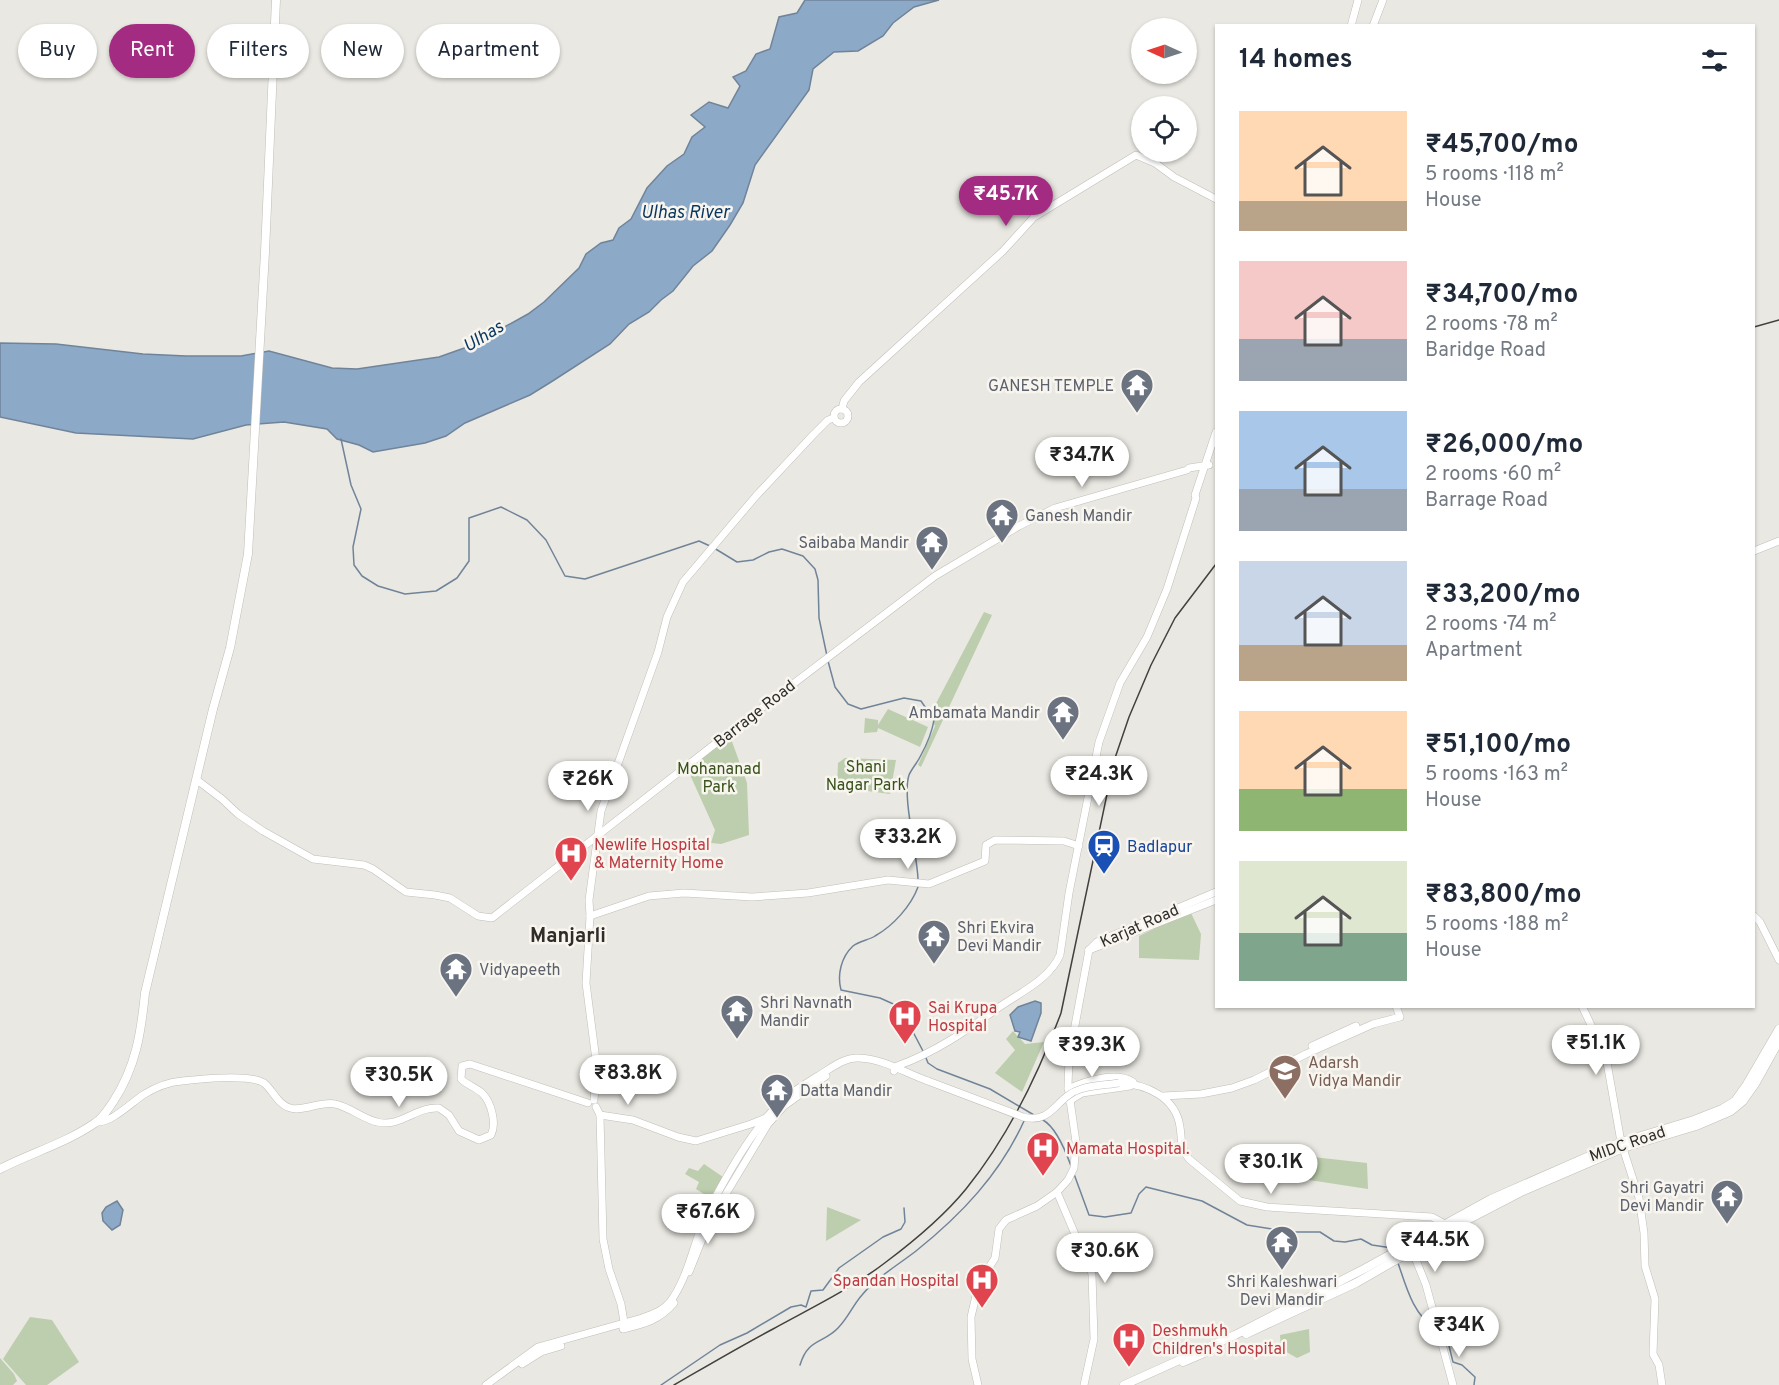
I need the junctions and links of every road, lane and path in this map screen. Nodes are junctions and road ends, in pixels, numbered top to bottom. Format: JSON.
{"nodes":[{"id":1,"x":276,"y":0,"type":"edge"},
{"id":2,"x":1358,"y":0,"type":"edge"},
{"id":3,"x":1383,"y":0,"type":"edge"},
{"id":4,"x":1352,"y":24,"type":"edge"},
{"id":5,"x":1374,"y":24,"type":"edge"},
{"id":6,"x":1215,"y":198,"type":"edge"},
{"id":7,"x":842,"y":409,"type":"junction"},
{"id":8,"x":834,"y":418,"type":"junction"},
{"id":9,"x":1215,"y":436,"type":"edge"},
{"id":10,"x":1215,"y":445,"type":"edge"},
{"id":11,"x":1206,"y":467,"type":"junction"},
{"id":12,"x":1779,"y":536,"type":"edge"},
{"id":13,"x":1779,"y":541,"type":"edge"},
{"id":14,"x":1755,"y":546,"type":"edge"},
{"id":15,"x":1755,"y":551,"type":"edge"},
{"id":16,"x":196,"y":780,"type":"junction"},
{"id":17,"x":597,"y":835,"type":"junction"},
{"id":18,"x":1078,"y":846,"type":"junction"},
{"id":19,"x":1215,"y":892,"type":"edge"},
{"id":20,"x":1215,"y":900,"type":"edge"},
{"id":21,"x":590,"y":916,"type":"junction"},
{"id":22,"x":1755,"y":916,"type":"edge"},
{"id":23,"x":1089,"y":950,"type":"junction"},
{"id":24,"x":1779,"y":960,"type":"edge"},
{"id":25,"x":1583,"y":1008,"type":"edge"},
{"id":26,"x":1399,"y":1012,"type":"edge"},
{"id":27,"x":1779,"y":1029,"type":"edge"},
{"id":28,"x":1779,"y":1041,"type":"edge"},
{"id":29,"x":895,"y":1069,"type":"junction"},
{"id":30,"x":1135,"y":1083,"type":"junction"},
{"id":31,"x":1068,"y":1089,"type":"junction"},
{"id":32,"x":1163,"y":1096,"type":"junction"},
{"id":33,"x":1069,"y":1101,"type":"junction"},
{"id":34,"x":592,"y":1103,"type":"junction"},
{"id":35,"x":600,"y":1115,"type":"junction"},
{"id":36,"x":770,"y":1117,"type":"junction"},
{"id":37,"x":97,"y":1122,"type":"junction"},
{"id":38,"x":1622,"y":1145,"type":"junction"},
{"id":39,"x":0,"y":1169,"type":"edge"},
{"id":40,"x":1057,"y":1192,"type":"junction"},
{"id":41,"x":1446,"y":1227,"type":"junction"},
{"id":42,"x":1411,"y":1247,"type":"junction"},
{"id":43,"x":625,"y":1326,"type":"junction"},
{"id":44,"x":486,"y":1385,"type":"edge"},
{"id":45,"x":494,"y":1385,"type":"edge"},
{"id":46,"x":978,"y":1385,"type":"edge"},
{"id":47,"x":1084,"y":1385,"type":"edge"},
{"id":48,"x":1124,"y":1385,"type":"edge"},
{"id":49,"x":1136,"y":1385,"type":"edge"},
{"id":50,"x":1453,"y":1385,"type":"edge"},
{"id":51,"x":1662,"y":1385,"type":"edge"}],
"edges":[{"from":1,"to":16,"type":"main road"},
{"from":2,"to":4,"type":"street"},
{"from":3,"to":5,"type":"street"},
{"from":6,"to":7,"type":"street"},
{"from":7,"to":8,"type":"street"},
{"from":7,"to":8,"type":"street"},
{"from":8,"to":17,"type":"street"},
{"from":9,"to":11,"type":"street"},
{"from":10,"to":11,"type":"street"},
{"from":11,"to":17,"type":"street","name":"Barrage Road"},
{"from":11,"to":18,"type":"street"},
{"from":12,"to":14,"type":"street"},
{"from":13,"to":15,"type":"street"},
{"from":16,"to":17,"type":"street","name":"Barrage Road"},
{"from":16,"to":37,"type":"main road"},
{"from":17,"to":21,"type":"street"},
{"from":18,"to":21,"type":"street"},
{"from":18,"to":29,"type":"street"},
{"from":19,"to":23,"type":"street","name":"Karjat Road"},
{"from":20,"to":23,"type":"street","name":"Karjat Road"},
{"from":21,"to":34,"type":"street"},
{"from":22,"to":24,"type":"street"},
{"from":23,"to":31,"type":"street"},
{"from":25,"to":38,"type":"street"},
{"from":26,"to":32,"type":"street"},
{"from":27,"to":38,"type":"main road","name":"MIDC Road"},
{"from":28,"to":38,"type":"main road","name":"MIDC Road"},
{"from":29,"to":30,"type":"street","bridge":true},
{"from":29,"to":36,"type":"street"},
{"from":30,"to":31,"type":"street"},
{"from":30,"to":32,"type":"street"},
{"from":30,"to":33,"type":"street"},
{"from":31,"to":33,"type":"street"},
{"from":32,"to":41,"type":"street"},
{"from":33,"to":40,"type":"street"},
{"from":34,"to":35,"type":"street"},
{"from":34,"to":37,"type":"street"},
{"from":35,"to":36,"type":"street"},
{"from":35,"to":43,"type":"street"},
{"from":36,"to":43,"type":"street"},
{"from":37,"to":39,"type":"main road"},
{"from":38,"to":41,"type":"main road","name":"MIDC Road"},
{"from":38,"to":51,"type":"street"},
{"from":40,"to":46,"type":"street"},
{"from":40,"to":47,"type":"street"},
{"from":41,"to":42,"type":"main road","name":"MIDC Road"},
{"from":42,"to":48,"type":"main road"},
{"from":42,"to":49,"type":"main road"},
{"from":42,"to":50,"type":"street"},
{"from":43,"to":44,"type":"street"},
{"from":43,"to":45,"type":"street"}]}
